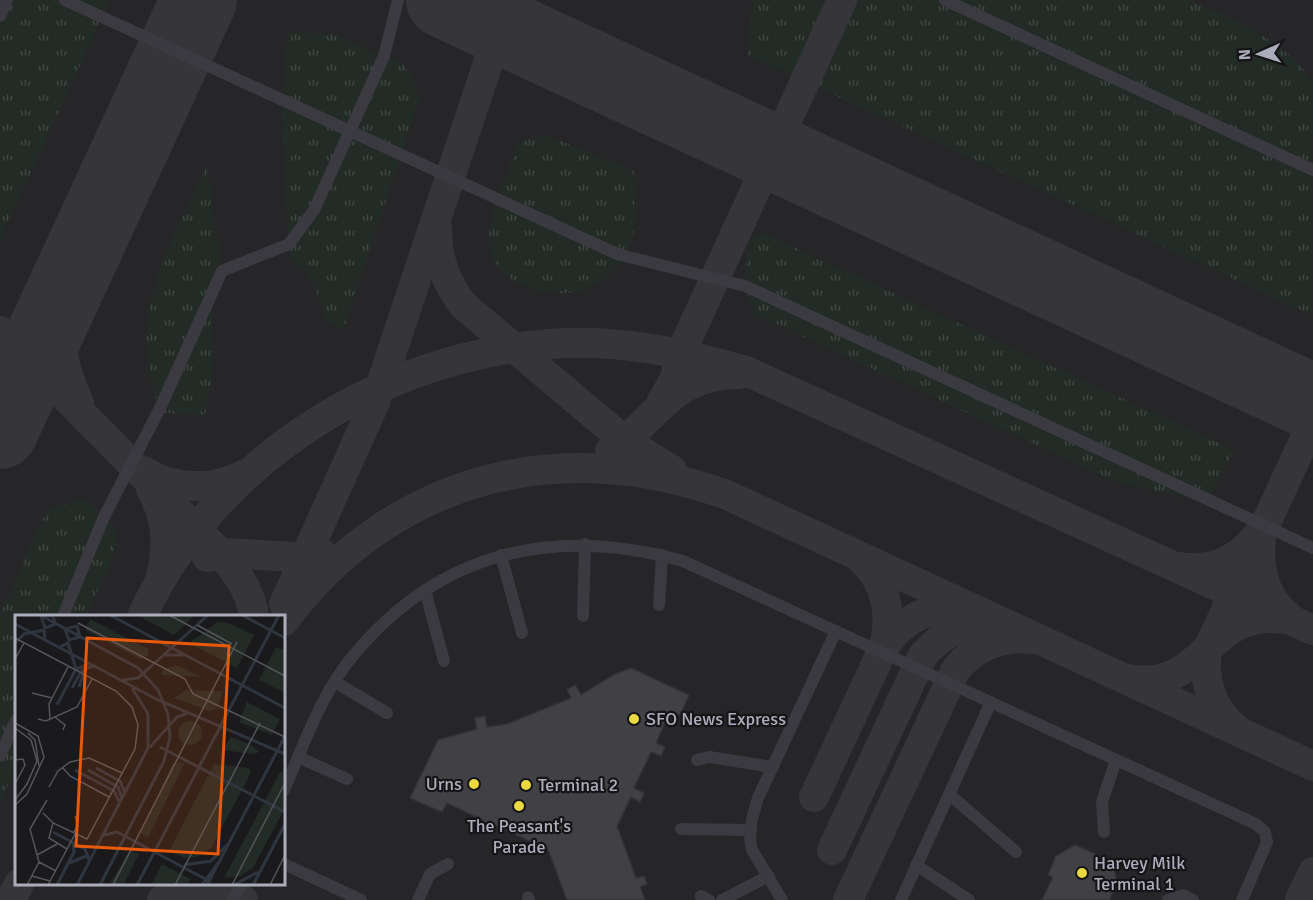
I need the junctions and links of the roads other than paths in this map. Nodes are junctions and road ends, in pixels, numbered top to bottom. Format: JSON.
{"nodes":[{"id":1,"x":7,"y":0,"type":"edge"},
{"id":2,"x":65,"y":0,"type":"edge"},
{"id":3,"x":398,"y":0,"type":"edge"},
{"id":4,"x":945,"y":0,"type":"edge"},
{"id":5,"x":0,"y":16,"type":"edge"},
{"id":6,"x":350,"y":131,"type":"junction"},
{"id":7,"x":1313,"y":170,"type":"edge"},
{"id":8,"x":585,"y":544,"type":"junction"},
{"id":9,"x":1313,"y":548,"type":"edge"},
{"id":10,"x":501,"y":555,"type":"junction"},
{"id":11,"x":662,"y":555,"type":"junction"},
{"id":12,"x":425,"y":590,"type":"junction"},
{"id":13,"x":660,"y":605,"type":"dead end"},
{"id":14,"x":63,"y":615,"type":"edge"},
{"id":15,"x":583,"y":616,"type":"dead end"},
{"id":16,"x":836,"y":631,"type":"junction"},
{"id":17,"x":522,"y":633,"type":"dead end"},
{"id":18,"x":444,"y":661,"type":"dead end"},
{"id":19,"x":335,"y":682,"type":"junction"},
{"id":20,"x":991,"y":702,"type":"junction"},
{"id":21,"x":387,"y":713,"type":"dead end"},
{"id":22,"x":15,"y":722,"type":"edge"},
{"id":23,"x":0,"y":756,"type":"edge"},
{"id":24,"x":298,"y":757,"type":"junction"},
{"id":25,"x":698,"y":760,"type":"dead end"},
{"id":26,"x":1116,"y":760,"type":"junction"},
{"id":27,"x":773,"y":767,"type":"junction"},
{"id":28,"x":347,"y":779,"type":"dead end"},
{"id":29,"x":285,"y":788,"type":"edge"},
{"id":30,"x":949,"y":794,"type":"junction"},
{"id":31,"x":681,"y":829,"type":"dead end"},
{"id":32,"x":751,"y":830,"type":"junction"},
{"id":33,"x":1104,"y":832,"type":"dead end"},
{"id":34,"x":1016,"y":852,"type":"dead end"},
{"id":35,"x":285,"y":864,"type":"edge"},
{"id":36,"x":448,"y":864,"type":"dead end"},
{"id":37,"x":916,"y":865,"type":"junction"},
{"id":38,"x":769,"y":876,"type":"junction"},
{"id":39,"x":240,"y":885,"type":"edge"},
{"id":40,"x":233,"y":900,"type":"edge"},
{"id":41,"x":361,"y":900,"type":"edge"},
{"id":42,"x":418,"y":900,"type":"edge"},
{"id":43,"x":722,"y":900,"type":"edge"},
{"id":44,"x":782,"y":900,"type":"edge"},
{"id":45,"x":901,"y":900,"type":"edge"},
{"id":46,"x":969,"y":900,"type":"edge"},
{"id":47,"x":1168,"y":900,"type":"edge"},
{"id":48,"x":1193,"y":900,"type":"edge"},
{"id":49,"x":1242,"y":900,"type":"edge"}],
"edges":[{"from":1,"to":5,"type":"lane"},
{"from":2,"to":6,"type":"lane"},
{"from":3,"to":6,"type":"lane"},
{"from":4,"to":7,"type":"lane"},
{"from":6,"to":9,"type":"lane"},
{"from":6,"to":14,"type":"lane"},
{"from":8,"to":10,"type":"lane"},
{"from":8,"to":11,"type":"lane"},
{"from":8,"to":15,"type":"lane"},
{"from":10,"to":12,"type":"lane"},
{"from":10,"to":17,"type":"lane"},
{"from":11,"to":13,"type":"lane"},
{"from":11,"to":16,"type":"lane"},
{"from":12,"to":18,"type":"lane"},
{"from":12,"to":19,"type":"lane"},
{"from":16,"to":20,"type":"lane"},
{"from":16,"to":27,"type":"lane"},
{"from":19,"to":21,"type":"lane"},
{"from":19,"to":24,"type":"lane"},
{"from":20,"to":26,"type":"lane"},
{"from":20,"to":30,"type":"lane"},
{"from":22,"to":23,"type":"lane"},
{"from":24,"to":28,"type":"lane"},
{"from":24,"to":29,"type":"lane"},
{"from":25,"to":27,"type":"lane"},
{"from":26,"to":33,"type":"lane"},
{"from":26,"to":49,"type":"lane"},
{"from":27,"to":32,"type":"lane"},
{"from":30,"to":34,"type":"lane"},
{"from":30,"to":37,"type":"lane"},
{"from":31,"to":32,"type":"lane"},
{"from":32,"to":38,"type":"lane"},
{"from":35,"to":41,"type":"lane"},
{"from":36,"to":42,"type":"lane"},
{"from":37,"to":45,"type":"lane"},
{"from":37,"to":46,"type":"lane"},
{"from":38,"to":43,"type":"lane"},
{"from":38,"to":44,"type":"lane"},
{"from":39,"to":40,"type":"lane"},
{"from":47,"to":48,"type":"lane"}]}
